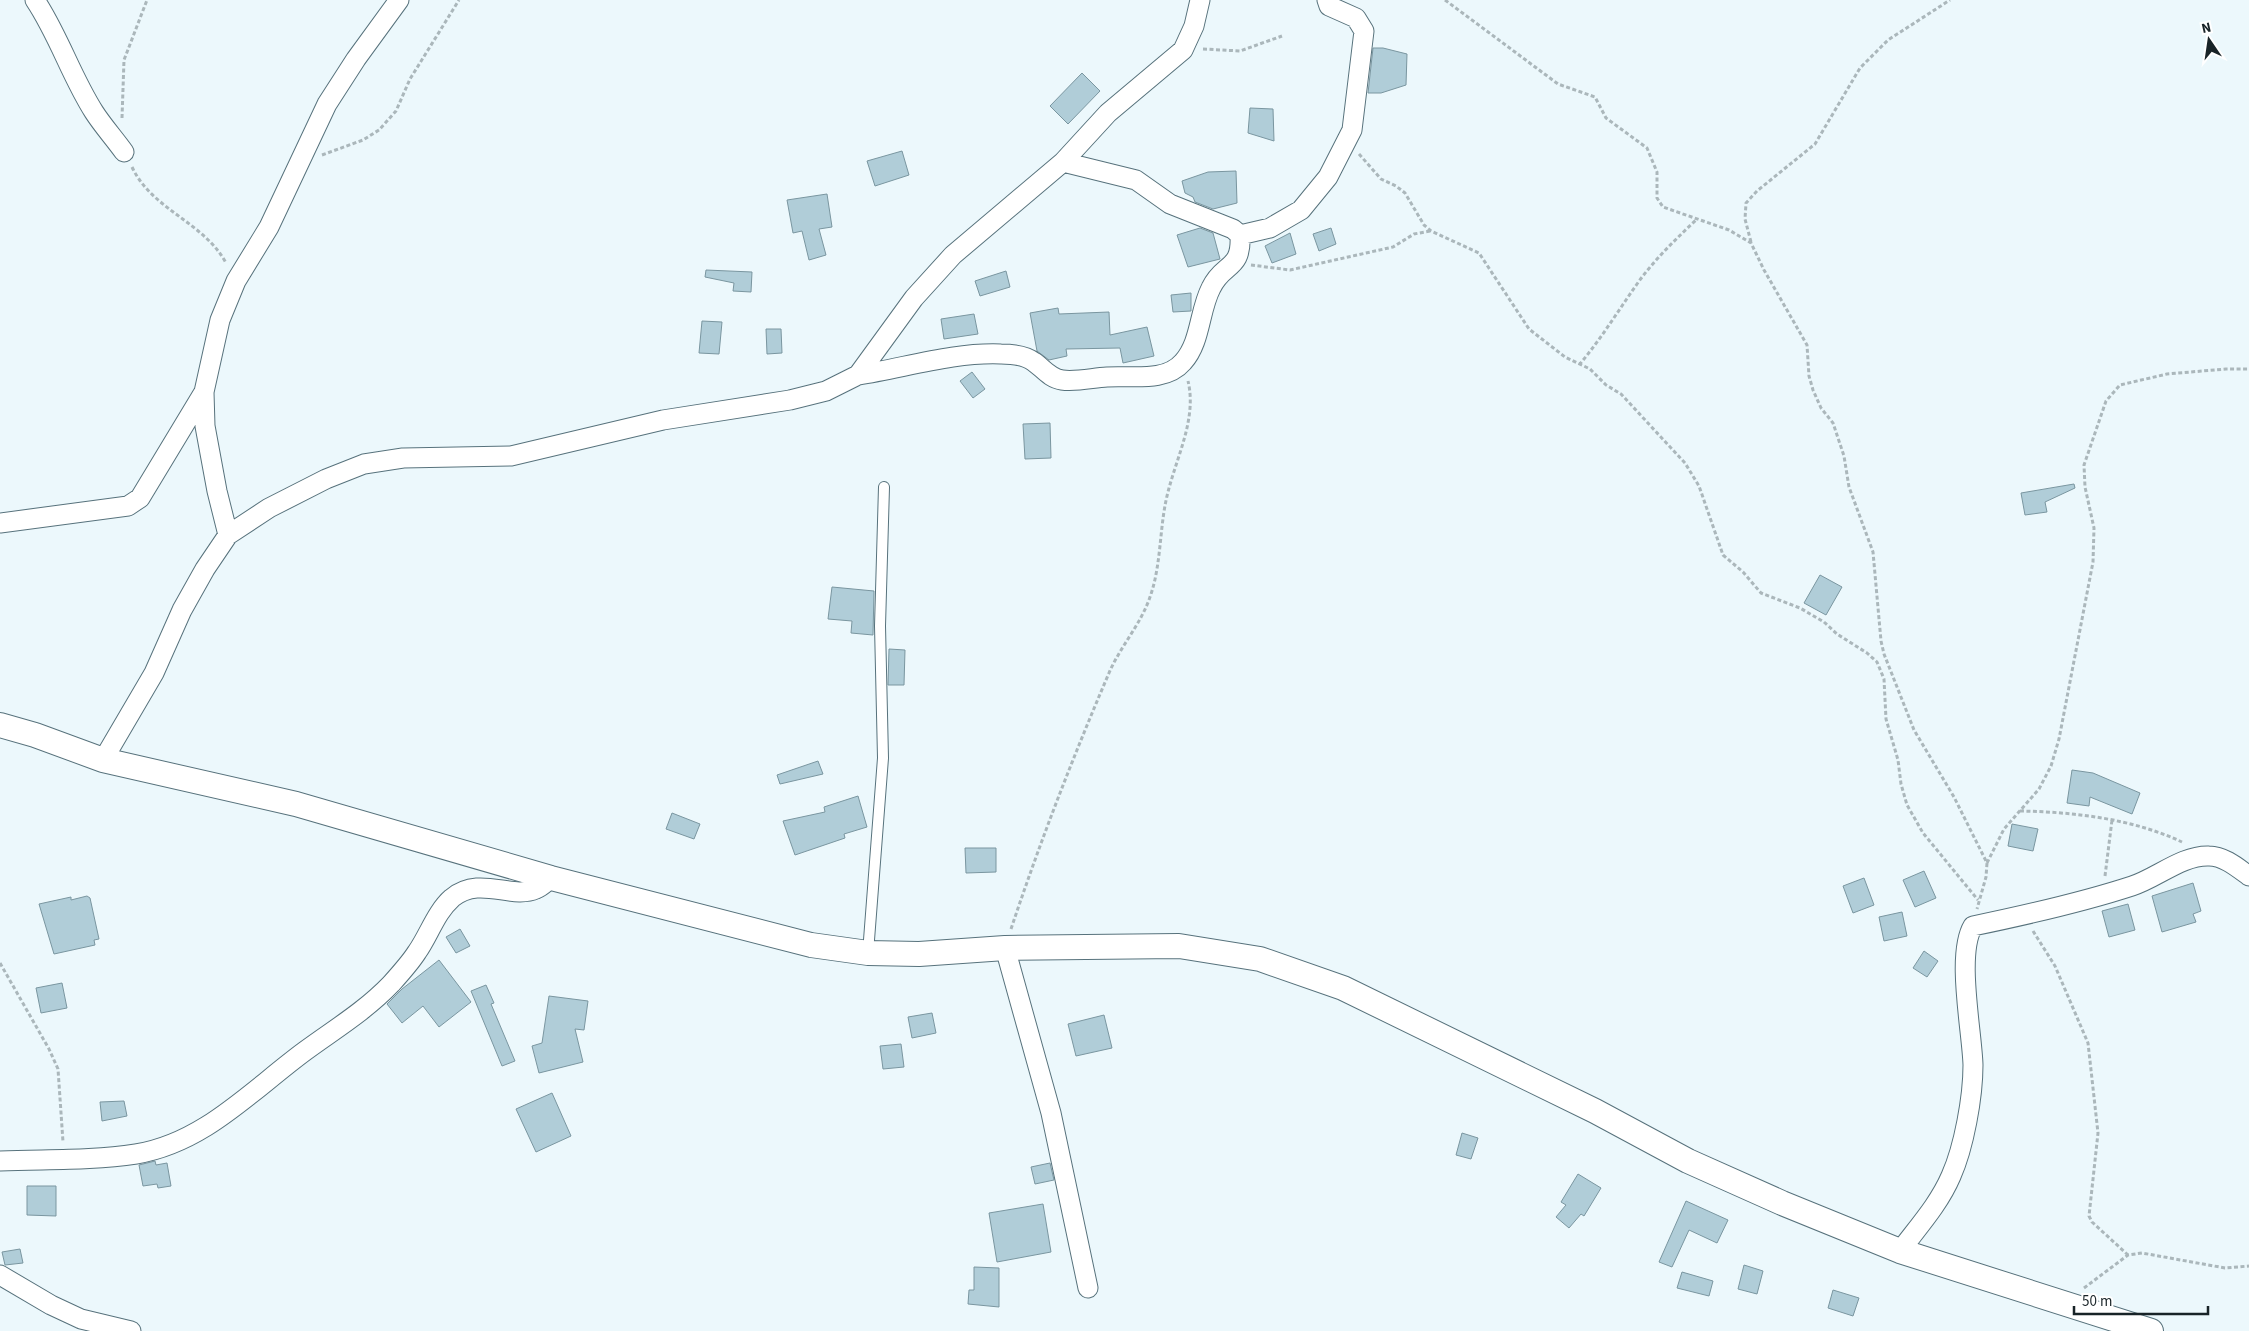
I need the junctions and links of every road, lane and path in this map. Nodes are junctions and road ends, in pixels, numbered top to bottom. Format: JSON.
{"nodes":[{"id":1,"x":35,"y":0,"type":"edge"},
{"id":2,"x":147,"y":0,"type":"edge"},
{"id":3,"x":399,"y":0,"type":"edge"},
{"id":4,"x":459,"y":0,"type":"edge"},
{"id":5,"x":1200,"y":0,"type":"edge"},
{"id":6,"x":1327,"y":0,"type":"edge"},
{"id":7,"x":1445,"y":0,"type":"edge"},
{"id":8,"x":1950,"y":0,"type":"edge"},
{"id":9,"x":1282,"y":36,"type":"dead end"},
{"id":10,"x":1183,"y":50,"type":"junction"},
{"id":11,"x":1352,"y":130,"type":"junction"},
{"id":12,"x":124,"y":152,"type":"junction"},
{"id":13,"x":300,"y":162,"type":"junction"},
{"id":14,"x":1063,"y":162,"type":"junction"},
{"id":15,"x":1697,"y":219,"type":"junction"},
{"id":16,"x":1431,"y":231,"type":"junction"},
{"id":17,"x":1240,"y":235,"type":"junction"},
{"id":18,"x":1751,"y":243,"type":"junction"},
{"id":19,"x":1236,"y":261,"type":"junction"},
{"id":20,"x":236,"y":281,"type":"junction"},
{"id":21,"x":1182,"y":364,"type":"junction"},
{"id":22,"x":1579,"y":365,"type":"junction"},
{"id":23,"x":2249,"y":369,"type":"edge"},
{"id":24,"x":858,"y":375,"type":"junction"},
{"id":25,"x":204,"y":392,"type":"junction"},
{"id":26,"x":884,"y":487,"type":"dead end"},
{"id":27,"x":0,"y":523,"type":"edge"},
{"id":28,"x":228,"y":535,"type":"junction"},
{"id":29,"x":0,"y":725,"type":"edge"},
{"id":30,"x":103,"y":760,"type":"junction"},
{"id":31,"x":2020,"y":811,"type":"junction"},
{"id":32,"x":2112,"y":820,"type":"junction"},
{"id":33,"x":2210,"y":855,"type":"junction"},
{"id":34,"x":1986,"y":863,"type":"junction"},
{"id":35,"x":2249,"y":876,"type":"edge"},
{"id":36,"x":550,"y":878,"type":"junction"},
{"id":37,"x":2098,"y":896,"type":"junction"},
{"id":38,"x":1978,"y":900,"type":"junction"},
{"id":39,"x":2023,"y":916,"type":"junction"},
{"id":40,"x":1973,"y":926,"type":"junction"},
{"id":41,"x":1005,"y":948,"type":"junction"},
{"id":42,"x":868,"y":953,"type":"junction"},
{"id":43,"x":0,"y":963,"type":"edge"},
{"id":44,"x":64,"y":1160,"type":"junction"},
{"id":45,"x":0,"y":1161,"type":"edge"},
{"id":46,"x":1900,"y":1251,"type":"junction"},
{"id":47,"x":2128,"y":1255,"type":"junction"},
{"id":48,"x":2249,"y":1266,"type":"edge"},
{"id":49,"x":0,"y":1275,"type":"edge"},
{"id":50,"x":1088,"y":1288,"type":"dead end"},
{"id":51,"x":2066,"y":1302,"type":"junction"},
{"id":52,"x":131,"y":1331,"type":"edge"},
{"id":53,"x":2151,"y":1331,"type":"edge"}],
"edges":[{"from":1,"to":12,"type":"street"},
{"from":2,"to":12,"type":"path"},
{"from":3,"to":13,"type":"street"},
{"from":4,"to":13,"type":"path"},
{"from":5,"to":10,"type":"street"},
{"from":6,"to":11,"type":"street"},
{"from":7,"to":15,"type":"path"},
{"from":8,"to":18,"type":"path"},
{"from":9,"to":10,"type":"path"},
{"from":10,"to":14,"type":"street"},
{"from":11,"to":16,"type":"path"},
{"from":11,"to":17,"type":"street"},
{"from":12,"to":20,"type":"path"},
{"from":13,"to":20,"type":"street"},
{"from":14,"to":17,"type":"street"},
{"from":14,"to":24,"type":"street"},
{"from":15,"to":18,"type":"path"},
{"from":15,"to":22,"type":"path"},
{"from":16,"to":19,"type":"path"},
{"from":16,"to":22,"type":"path"},
{"from":17,"to":19,"type":"street"},
{"from":18,"to":34,"type":"path"},
{"from":19,"to":21,"type":"street"},
{"from":20,"to":25,"type":"street"},
{"from":21,"to":24,"type":"street"},
{"from":21,"to":41,"type":"path"},
{"from":22,"to":38,"type":"path"},
{"from":23,"to":31,"type":"path"},
{"from":24,"to":28,"type":"street"},
{"from":25,"to":27,"type":"street"},
{"from":25,"to":28,"type":"street"},
{"from":26,"to":42,"type":"lane"},
{"from":28,"to":30,"type":"street"},
{"from":29,"to":30,"type":"street"},
{"from":30,"to":36,"type":"street"},
{"from":31,"to":32,"type":"path"},
{"from":31,"to":34,"type":"path"},
{"from":32,"to":33,"type":"path"},
{"from":32,"to":37,"type":"path"},
{"from":33,"to":35,"type":"street"},
{"from":33,"to":37,"type":"street"},
{"from":34,"to":38,"type":"path"},
{"from":36,"to":42,"type":"street"},
{"from":36,"to":44,"type":"street"},
{"from":37,"to":39,"type":"street"},
{"from":38,"to":40,"type":"path"},
{"from":39,"to":40,"type":"street"},
{"from":39,"to":47,"type":"path"},
{"from":40,"to":46,"type":"street"},
{"from":41,"to":42,"type":"street"},
{"from":41,"to":46,"type":"street"},
{"from":41,"to":50,"type":"street"},
{"from":43,"to":44,"type":"path"},
{"from":44,"to":45,"type":"street"},
{"from":46,"to":51,"type":"street"},
{"from":47,"to":48,"type":"path"},
{"from":47,"to":51,"type":"path"},
{"from":49,"to":52,"type":"street"},
{"from":51,"to":53,"type":"street"}]}
